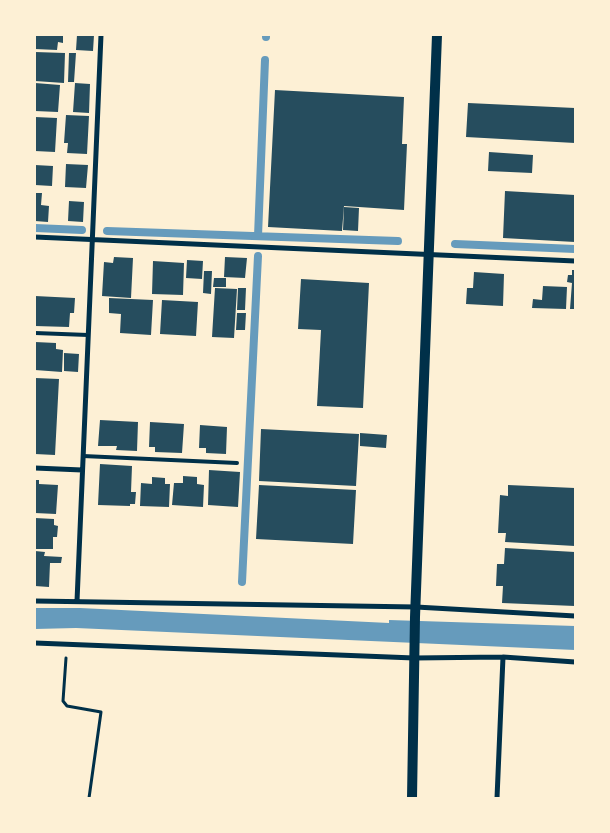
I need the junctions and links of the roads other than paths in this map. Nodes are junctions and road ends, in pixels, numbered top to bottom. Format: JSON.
{"nodes":[{"id":1,"x":101,"y":35,"type":"edge"},
{"id":2,"x":438,"y":35,"type":"edge"},
{"id":3,"x":35,"y":237,"type":"edge"},
{"id":4,"x":92,"y":240,"type":"junction"},
{"id":5,"x":429,"y":256,"type":"junction"},
{"id":6,"x":575,"y":261,"type":"edge"},
{"id":7,"x":35,"y":333,"type":"edge"},
{"id":8,"x":88,"y":335,"type":"junction"},
{"id":9,"x":83,"y":456,"type":"junction"},
{"id":10,"x":237,"y":463,"type":"dead end"},
{"id":11,"x":35,"y":468,"type":"edge"},
{"id":12,"x":82,"y":470,"type":"junction"},
{"id":13,"x":35,"y":601,"type":"edge"},
{"id":14,"x":77,"y":601,"type":"junction"},
{"id":15,"x":415,"y":612,"type":"junction"},
{"id":16,"x":575,"y":616,"type":"edge"},
{"id":17,"x":35,"y":643,"type":"edge"},
{"id":18,"x":414,"y":655,"type":"junction"},
{"id":19,"x":503,"y":657,"type":"junction"},
{"id":20,"x":575,"y":662,"type":"edge"},
{"id":21,"x":412,"y":798,"type":"edge"},
{"id":22,"x":497,"y":798,"type":"edge"}],
"edges":[{"from":1,"to":4,"type":"street"},
{"from":2,"to":5,"type":"main road"},
{"from":3,"to":4,"type":"street"},
{"from":4,"to":5,"type":"street"},
{"from":4,"to":8,"type":"street"},
{"from":5,"to":6,"type":"street"},
{"from":5,"to":15,"type":"main road"},
{"from":7,"to":8,"type":"lane"},
{"from":8,"to":9,"type":"street"},
{"from":9,"to":10,"type":"lane"},
{"from":9,"to":12,"type":"street"},
{"from":11,"to":12,"type":"street"},
{"from":12,"to":14,"type":"street"},
{"from":13,"to":14,"type":"street"},
{"from":14,"to":15,"type":"street"},
{"from":15,"to":16,"type":"street"},
{"from":15,"to":18,"type":"main road"},
{"from":17,"to":18,"type":"street"},
{"from":18,"to":19,"type":"street"},
{"from":18,"to":21,"type":"main road"},
{"from":19,"to":20,"type":"street"},
{"from":19,"to":22,"type":"street"}]}
